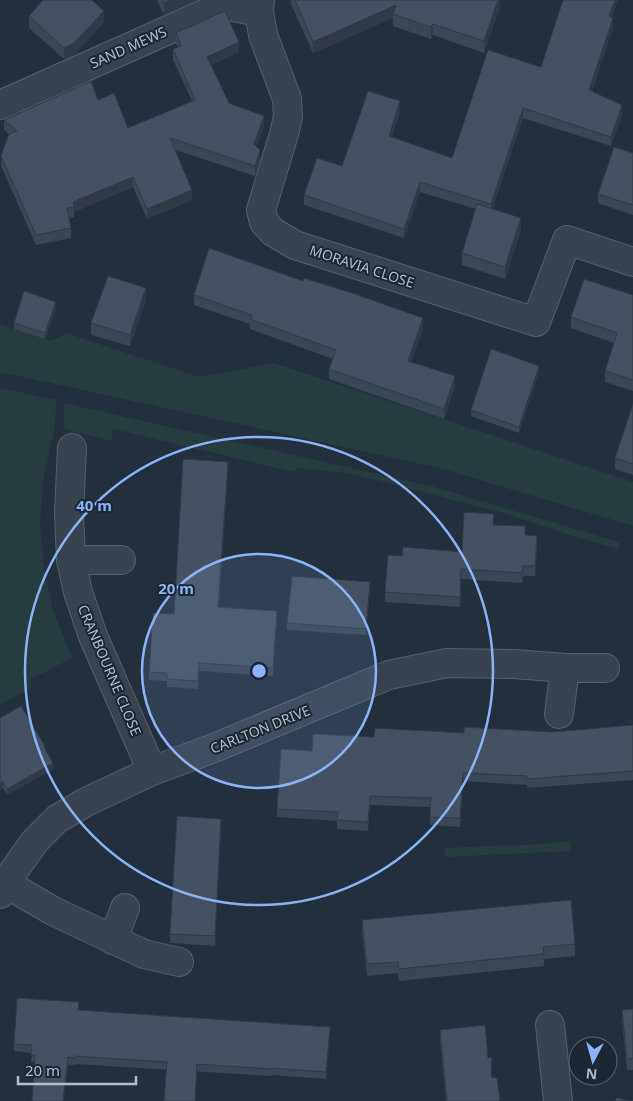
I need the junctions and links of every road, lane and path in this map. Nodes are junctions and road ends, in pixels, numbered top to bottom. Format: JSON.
{"nodes":[{"id":1,"x":260,"y":6,"type":"edge"},
{"id":2,"x":0,"y":104,"type":"edge"},
{"id":3,"x":633,"y":262,"type":"edge"},
{"id":4,"x":72,"y":448,"type":"dead end"},
{"id":5,"x":70,"y":560,"type":"junction"},
{"id":6,"x":121,"y":560,"type":"dead end"},
{"id":7,"x":565,"y":668,"type":"junction"},
{"id":8,"x":605,"y":668,"type":"dead end"},
{"id":9,"x":559,"y":714,"type":"dead end"},
{"id":10,"x":152,"y":771,"type":"junction"},
{"id":11,"x":3,"y":889,"type":"edge"},
{"id":12,"x":125,"y":908,"type":"dead end"},
{"id":13,"x":113,"y":940,"type":"junction"},
{"id":14,"x":179,"y":962,"type":"dead end"},
{"id":15,"x":550,"y":1024,"type":"dead end"},
{"id":16,"x":558,"y":1101,"type":"edge"}],
"edges":[{"from":1,"to":2,"type":"street","name":"SAND MEWS"},
{"from":1,"to":3,"type":"street","name":"MORAVIA CLOSE"},
{"from":4,"to":5,"type":"street","name":"CRANBOURNE CLOSE"},
{"from":5,"to":6,"type":"street"},
{"from":5,"to":10,"type":"street","name":"CRANBOURNE CLOSE"},
{"from":7,"to":8,"type":"street","name":"CARLTON DRIVE"},
{"from":7,"to":9,"type":"street"},
{"from":7,"to":10,"type":"street","name":"CARLTON DRIVE"},
{"from":10,"to":11,"type":"street","name":"CARLTON DRIVE"},
{"from":11,"to":13,"type":"street"},
{"from":12,"to":13,"type":"street"},
{"from":13,"to":14,"type":"street"},
{"from":15,"to":16,"type":"street"}]}
